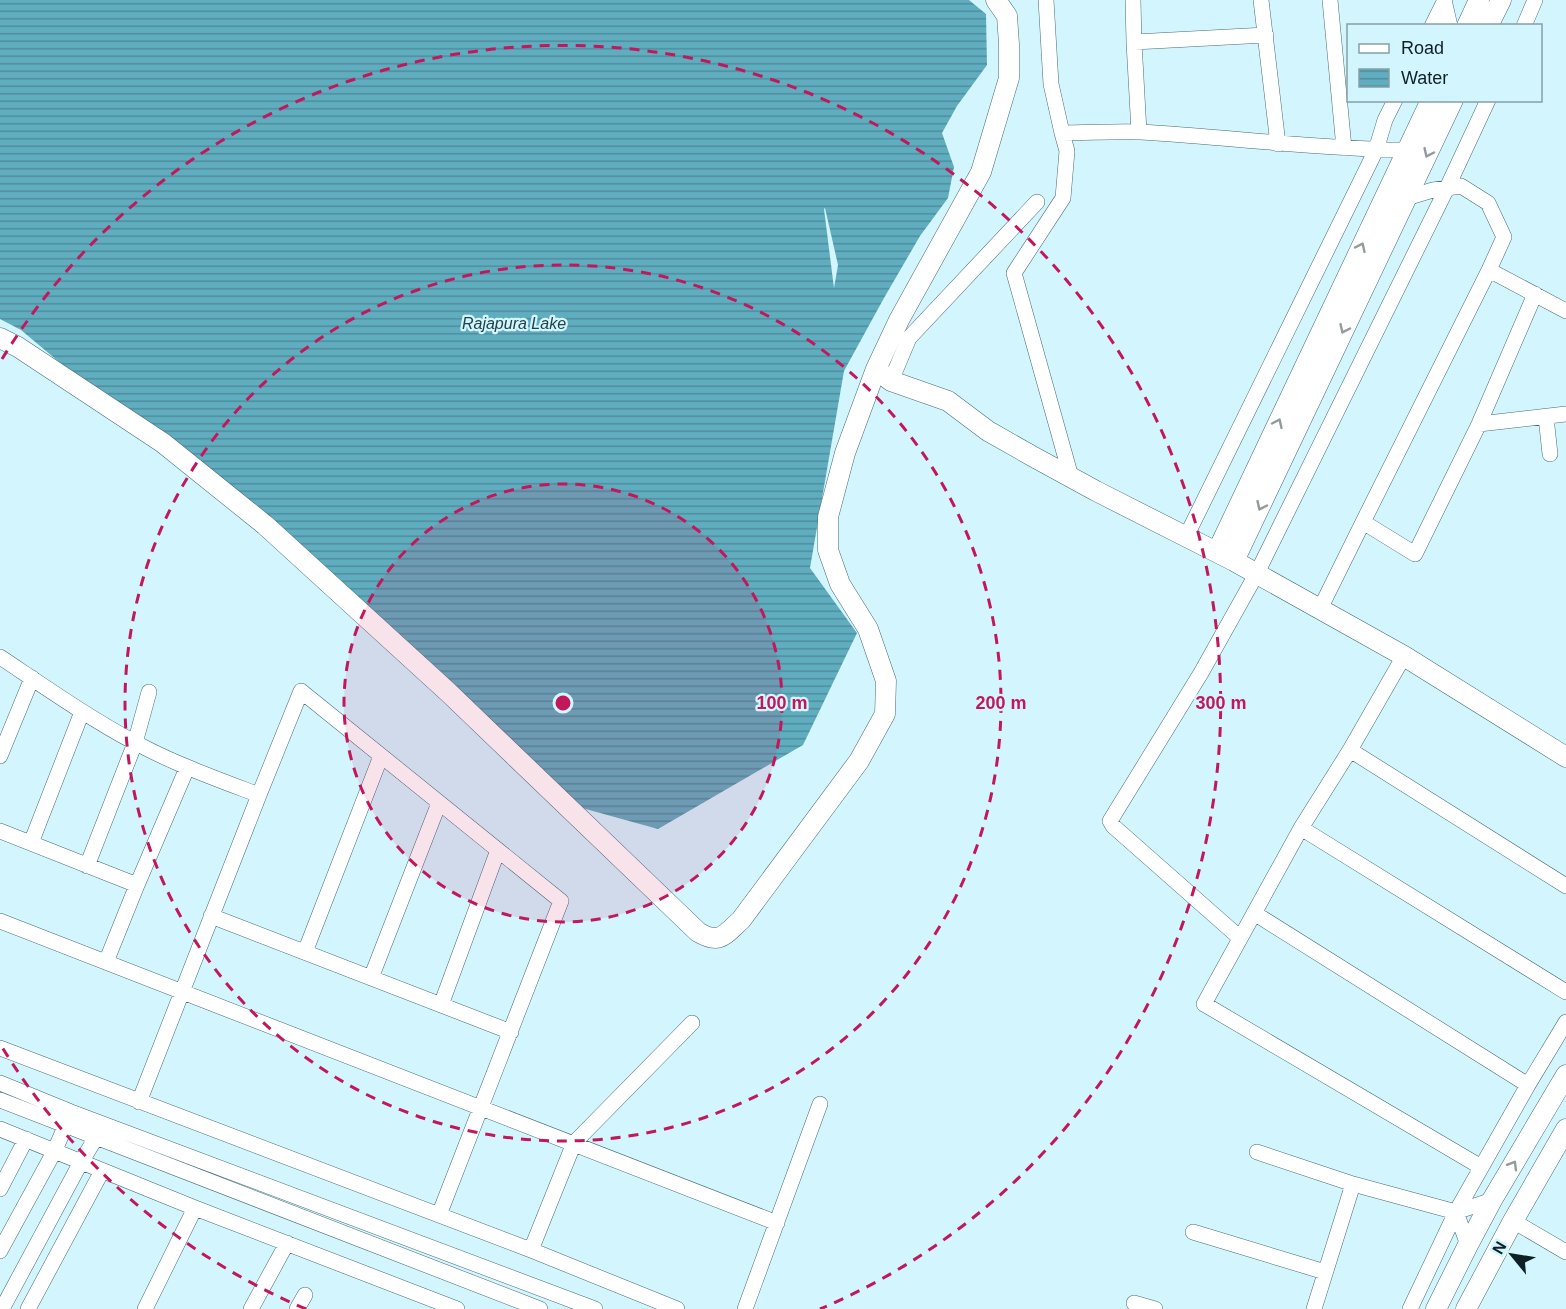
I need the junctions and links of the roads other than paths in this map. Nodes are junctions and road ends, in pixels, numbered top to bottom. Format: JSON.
{"nodes":[{"id":1,"x":996,"y":0,"type":"edge"},
{"id":2,"x":1046,"y":0,"type":"edge"},
{"id":3,"x":1133,"y":0,"type":"edge"},
{"id":4,"x":1261,"y":0,"type":"edge"},
{"id":5,"x":1330,"y":0,"type":"edge"},
{"id":6,"x":1479,"y":0,"type":"edge"},
{"id":7,"x":1501,"y":0,"type":"edge"},
{"id":8,"x":1535,"y":0,"type":"edge"},
{"id":9,"x":1444,"y":1,"type":"edge"},
{"id":10,"x":1433,"y":24,"type":"edge"},
{"id":11,"x":1450,"y":24,"type":"edge"},
{"id":12,"x":1468,"y":24,"type":"edge"},
{"id":13,"x":1489,"y":24,"type":"edge"},
{"id":14,"x":1525,"y":24,"type":"edge"},
{"id":15,"x":1266,"y":36,"type":"junction"},
{"id":16,"x":1134,"y":42,"type":"junction"},
{"id":17,"x":1394,"y":102,"type":"edge"},
{"id":18,"x":1430,"y":102,"type":"edge"},
{"id":19,"x":1452,"y":102,"type":"edge"},
{"id":20,"x":1487,"y":102,"type":"edge"},
{"id":21,"x":1139,"y":132,"type":"junction"},
{"id":22,"x":1062,"y":133,"type":"junction"},
{"id":23,"x":1278,"y":144,"type":"junction"},
{"id":24,"x":1344,"y":148,"type":"junction"},
{"id":25,"x":1376,"y":150,"type":"junction"},
{"id":26,"x":1407,"y":150,"type":"junction"},
{"id":27,"x":1447,"y":188,"type":"junction"},
{"id":28,"x":1406,"y":198,"type":"junction"},
{"id":29,"x":1037,"y":202,"type":"dead end"},
{"id":30,"x":1489,"y":270,"type":"junction"},
{"id":31,"x":1535,"y":294,"type":"junction"},
{"id":32,"x":1566,"y":311,"type":"edge"},
{"id":33,"x":0,"y":338,"type":"edge"},
{"id":34,"x":883,"y":375,"type":"junction"},
{"id":35,"x":1566,"y":414,"type":"edge"},
{"id":36,"x":1546,"y":417,"type":"junction"},
{"id":37,"x":1479,"y":424,"type":"junction"},
{"id":38,"x":1550,"y":454,"type":"dead end"},
{"id":39,"x":1071,"y":477,"type":"junction"},
{"id":40,"x":1363,"y":522,"type":"junction"},
{"id":41,"x":1186,"y":537,"type":"junction"},
{"id":42,"x":1226,"y":556,"type":"junction"},
{"id":43,"x":1257,"y":573,"type":"junction"},
{"id":44,"x":1320,"y":609,"type":"junction"},
{"id":45,"x":1404,"y":656,"type":"junction"},
{"id":46,"x":0,"y":657,"type":"edge"},
{"id":47,"x":32,"y":678,"type":"junction"},
{"id":48,"x":149,"y":692,"type":"dead end"},
{"id":49,"x":82,"y":712,"type":"junction"},
{"id":50,"x":135,"y":743,"type":"junction"},
{"id":51,"x":1350,"y":750,"type":"junction"},
{"id":52,"x":0,"y":756,"type":"edge"},
{"id":53,"x":381,"y":756,"type":"junction"},
{"id":54,"x":1566,"y":757,"type":"edge"},
{"id":55,"x":187,"y":768,"type":"junction"},
{"id":56,"x":259,"y":795,"type":"junction"},
{"id":57,"x":439,"y":803,"type":"junction"},
{"id":58,"x":1301,"y":828,"type":"junction"},
{"id":59,"x":0,"y":831,"type":"edge"},
{"id":60,"x":30,"y":843,"type":"junction"},
{"id":61,"x":498,"y":850,"type":"junction"},
{"id":62,"x":87,"y":866,"type":"junction"},
{"id":63,"x":137,"y":885,"type":"junction"},
{"id":64,"x":1566,"y":886,"type":"edge"},
{"id":65,"x":1254,"y":913,"type":"junction"},
{"id":66,"x":211,"y":916,"type":"junction"},
{"id":67,"x":0,"y":921,"type":"edge"},
{"id":68,"x":1240,"y":938,"type":"junction"},
{"id":69,"x":305,"y":952,"type":"junction"},
{"id":70,"x":106,"y":962,"type":"junction"},
{"id":71,"x":371,"y":978,"type":"junction"},
{"id":72,"x":182,"y":991,"type":"junction"},
{"id":73,"x":1566,"y":992,"type":"edge"},
{"id":74,"x":441,"y":1005,"type":"junction"},
{"id":75,"x":1566,"y":1022,"type":"edge"},
{"id":76,"x":692,"y":1023,"type":"dead end"},
{"id":77,"x":511,"y":1032,"type":"junction"},
{"id":78,"x":0,"y":1048,"type":"edge"},
{"id":79,"x":1566,"y":1075,"type":"edge"},
{"id":80,"x":0,"y":1083,"type":"edge"},
{"id":81,"x":1528,"y":1085,"type":"junction"},
{"id":82,"x":0,"y":1100,"type":"edge"},
{"id":83,"x":139,"y":1101,"type":"junction"},
{"id":84,"x":820,"y":1104,"type":"dead end"},
{"id":85,"x":482,"y":1107,"type":"junction"},
{"id":86,"x":68,"y":1119,"type":"junction"},
{"id":87,"x":1566,"y":1129,"type":"edge"},
{"id":88,"x":0,"y":1130,"type":"edge"},
{"id":89,"x":100,"y":1130,"type":"junction"},
{"id":90,"x":26,"y":1139,"type":"junction"},
{"id":91,"x":574,"y":1143,"type":"junction"},
{"id":92,"x":54,"y":1152,"type":"junction"},
{"id":93,"x":1257,"y":1152,"type":"dead end"},
{"id":94,"x":81,"y":1162,"type":"junction"},
{"id":95,"x":1481,"y":1167,"type":"junction"},
{"id":96,"x":102,"y":1171,"type":"junction"},
{"id":97,"x":1353,"y":1184,"type":"junction"},
{"id":98,"x":0,"y":1189,"type":"edge"},
{"id":99,"x":1492,"y":1200,"type":"junction"},
{"id":100,"x":195,"y":1208,"type":"junction"},
{"id":101,"x":1456,"y":1212,"type":"junction"},
{"id":102,"x":439,"y":1215,"type":"junction"},
{"id":103,"x":1513,"y":1221,"type":"junction"},
{"id":104,"x":777,"y":1223,"type":"junction"},
{"id":105,"x":1193,"y":1232,"type":"dead end"},
{"id":106,"x":286,"y":1243,"type":"junction"},
{"id":107,"x":1468,"y":1245,"type":"junction"},
{"id":108,"x":531,"y":1250,"type":"junction"},
{"id":109,"x":0,"y":1251,"type":"edge"},
{"id":110,"x":1566,"y":1252,"type":"edge"},
{"id":111,"x":1325,"y":1272,"type":"junction"},
{"id":112,"x":305,"y":1295,"type":"dead end"},
{"id":113,"x":1134,"y":1303,"type":"dead end"},
{"id":114,"x":426,"y":1304,"type":"edge"},
{"id":115,"x":2,"y":1309,"type":"edge"},
{"id":116,"x":28,"y":1309,"type":"edge"},
{"id":117,"x":145,"y":1309,"type":"edge"},
{"id":118,"x":252,"y":1309,"type":"edge"},
{"id":119,"x":297,"y":1309,"type":"edge"},
{"id":120,"x":457,"y":1309,"type":"edge"},
{"id":121,"x":540,"y":1309,"type":"edge"},
{"id":122,"x":595,"y":1309,"type":"edge"},
{"id":123,"x":677,"y":1309,"type":"edge"},
{"id":124,"x":745,"y":1309,"type":"edge"},
{"id":125,"x":1155,"y":1309,"type":"edge"},
{"id":126,"x":1314,"y":1309,"type":"edge"},
{"id":127,"x":1410,"y":1309,"type":"edge"},
{"id":128,"x":1436,"y":1309,"type":"edge"},
{"id":129,"x":1466,"y":1309,"type":"edge"}],
"edges":[{"from":1,"to":34,"type":"street"},
{"from":2,"to":22,"type":"street"},
{"from":3,"to":16,"type":"street"},
{"from":4,"to":15,"type":"street"},
{"from":5,"to":24,"type":"street"},
{"from":6,"to":12,"type":"street"},
{"from":7,"to":13,"type":"street"},
{"from":8,"to":14,"type":"street"},
{"from":9,"to":10,"type":"street"},
{"from":9,"to":11,"type":"street"},
{"from":15,"to":16,"type":"street"},
{"from":15,"to":23,"type":"street"},
{"from":16,"to":21,"type":"street"},
{"from":17,"to":25,"type":"street"},
{"from":18,"to":26,"type":"street"},
{"from":19,"to":28,"type":"street","one_way":true},
{"from":20,"to":27,"type":"street"},
{"from":21,"to":22,"type":"street"},
{"from":21,"to":23,"type":"street"},
{"from":22,"to":39,"type":"street"},
{"from":23,"to":24,"type":"street"},
{"from":24,"to":25,"type":"street"},
{"from":25,"to":26,"type":"street"},
{"from":25,"to":41,"type":"street"},
{"from":42,"to":26,"type":"street","one_way":true},
{"from":27,"to":28,"type":"street"},
{"from":27,"to":30,"type":"street"},
{"from":27,"to":43,"type":"street"},
{"from":28,"to":42,"type":"street","one_way":true},
{"from":29,"to":34,"type":"street"},
{"from":30,"to":31,"type":"street"},
{"from":30,"to":40,"type":"street"},
{"from":31,"to":32,"type":"street"},
{"from":31,"to":37,"type":"street"},
{"from":33,"to":34,"type":"street"},
{"from":34,"to":39,"type":"street"},
{"from":35,"to":36,"type":"street"},
{"from":36,"to":37,"type":"street"},
{"from":36,"to":38,"type":"street"},
{"from":37,"to":40,"type":"street"},
{"from":39,"to":41,"type":"street"},
{"from":40,"to":44,"type":"street"},
{"from":41,"to":42,"type":"street"},
{"from":42,"to":43,"type":"street"},
{"from":43,"to":44,"type":"street"},
{"from":43,"to":68,"type":"street"},
{"from":44,"to":45,"type":"street"},
{"from":45,"to":51,"type":"street"},
{"from":45,"to":54,"type":"street"},
{"from":46,"to":47,"type":"street"},
{"from":47,"to":49,"type":"street"},
{"from":47,"to":52,"type":"street"},
{"from":48,"to":50,"type":"street"},
{"from":49,"to":50,"type":"street"},
{"from":49,"to":60,"type":"street"},
{"from":50,"to":55,"type":"street"},
{"from":50,"to":62,"type":"street"},
{"from":51,"to":58,"type":"street"},
{"from":51,"to":64,"type":"street"},
{"from":53,"to":56,"type":"street"},
{"from":53,"to":57,"type":"street"},
{"from":53,"to":69,"type":"street"},
{"from":55,"to":56,"type":"street"},
{"from":55,"to":63,"type":"street"},
{"from":56,"to":66,"type":"street"},
{"from":57,"to":61,"type":"street"},
{"from":57,"to":71,"type":"street"},
{"from":58,"to":65,"type":"street"},
{"from":58,"to":73,"type":"street"},
{"from":59,"to":60,"type":"street"},
{"from":60,"to":62,"type":"street"},
{"from":61,"to":74,"type":"street"},
{"from":61,"to":77,"type":"street"},
{"from":62,"to":63,"type":"street"},
{"from":63,"to":70,"type":"street"},
{"from":65,"to":68,"type":"street"},
{"from":65,"to":81,"type":"street"},
{"from":66,"to":69,"type":"street"},
{"from":66,"to":72,"type":"street"},
{"from":67,"to":70,"type":"street"},
{"from":68,"to":95,"type":"street"},
{"from":69,"to":71,"type":"street"},
{"from":70,"to":72,"type":"street"},
{"from":71,"to":74,"type":"street"},
{"from":72,"to":83,"type":"street"},
{"from":72,"to":85,"type":"street"},
{"from":74,"to":77,"type":"street"},
{"from":75,"to":81,"type":"street"},
{"from":76,"to":91,"type":"street"},
{"from":77,"to":85,"type":"street"},
{"from":78,"to":83,"type":"street"},
{"from":99,"to":79,"type":"street","one_way":true},
{"from":80,"to":86,"type":"street"},
{"from":81,"to":95,"type":"street"},
{"from":82,"to":86,"type":"street"},
{"from":83,"to":102,"type":"street"},
{"from":84,"to":104,"type":"street"},
{"from":85,"to":91,"type":"street"},
{"from":85,"to":102,"type":"street"},
{"from":86,"to":89,"type":"street"},
{"from":86,"to":92,"type":"street"},
{"from":87,"to":103,"type":"street"},
{"from":88,"to":90,"type":"street"},
{"from":89,"to":94,"type":"street"},
{"from":89,"to":121,"type":"street"},
{"from":89,"to":122,"type":"street"},
{"from":90,"to":92,"type":"street"},
{"from":90,"to":98,"type":"street"},
{"from":91,"to":104,"type":"street"},
{"from":91,"to":108,"type":"street"},
{"from":92,"to":94,"type":"street"},
{"from":92,"to":109,"type":"street"},
{"from":93,"to":97,"type":"street"},
{"from":94,"to":96,"type":"street"},
{"from":94,"to":115,"type":"street"},
{"from":95,"to":101,"type":"street"},
{"from":96,"to":100,"type":"street"},
{"from":96,"to":116,"type":"street"},
{"from":97,"to":101,"type":"street"},
{"from":97,"to":111,"type":"street"},
{"from":99,"to":101,"type":"street"},
{"from":99,"to":107,"type":"street"},
{"from":100,"to":106,"type":"street"},
{"from":100,"to":117,"type":"street"},
{"from":101,"to":107,"type":"street"},
{"from":101,"to":127,"type":"street"},
{"from":102,"to":108,"type":"street"},
{"from":103,"to":110,"type":"street"},
{"from":103,"to":129,"type":"street"},
{"from":104,"to":124,"type":"street"},
{"from":105,"to":111,"type":"street"},
{"from":106,"to":114,"type":"street"},
{"from":106,"to":118,"type":"street"},
{"from":107,"to":128,"type":"street"},
{"from":108,"to":123,"type":"street"},
{"from":111,"to":126,"type":"street"},
{"from":112,"to":119,"type":"street"},
{"from":113,"to":125,"type":"street"},
{"from":114,"to":120,"type":"street"}]}
